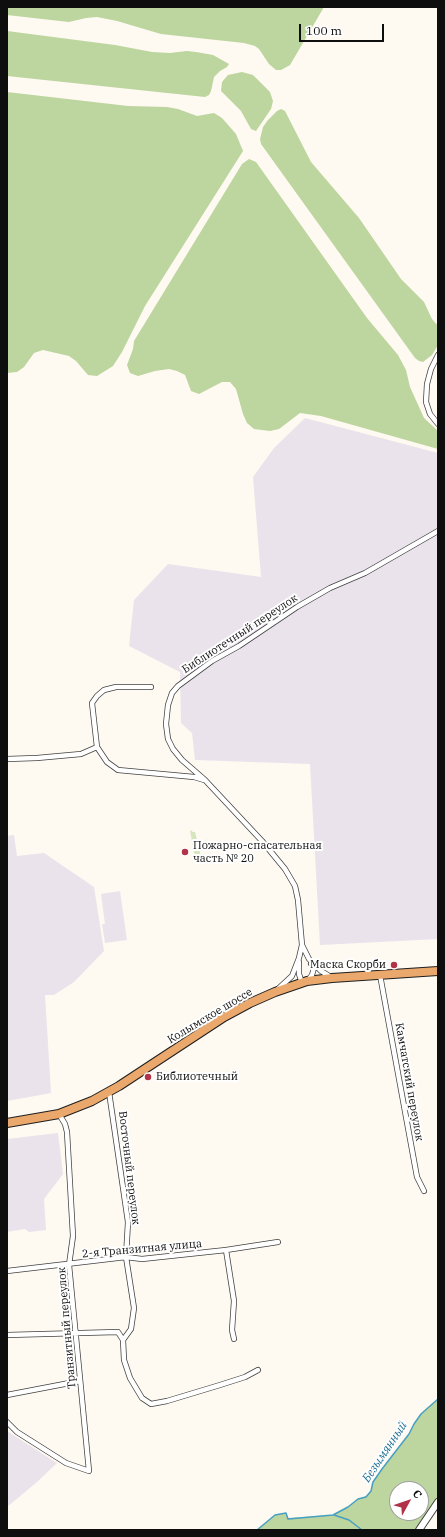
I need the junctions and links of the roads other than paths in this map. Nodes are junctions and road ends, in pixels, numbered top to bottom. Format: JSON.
{"nodes":[{"id":1,"x":438,"y":355,"type":"edge"},
{"id":2,"x":438,"y":424,"type":"edge"},
{"id":3,"x":438,"y":531,"type":"edge"},
{"id":4,"x":151,"y":688,"type":"dead end"},
{"id":5,"x":97,"y":747,"type":"junction"},
{"id":6,"x":7,"y":759,"type":"edge"},
{"id":7,"x":205,"y":780,"type":"junction"},
{"id":8,"x":302,"y":945,"type":"junction"},
{"id":9,"x":299,"y":958,"type":"junction"},
{"id":10,"x":309,"y":959,"type":"junction"},
{"id":11,"x":438,"y":971,"type":"edge"},
{"id":12,"x":380,"y":974,"type":"junction"},
{"id":13,"x":332,"y":978,"type":"junction"},
{"id":14,"x":305,"y":982,"type":"junction"},
{"id":15,"x":275,"y":992,"type":"junction"},
{"id":16,"x":110,"y":1092,"type":"junction"},
{"id":17,"x":60,"y":1114,"type":"junction"},
{"id":18,"x":7,"y":1123,"type":"edge"},
{"id":19,"x":424,"y":1191,"type":"dead end"},
{"id":20,"x":278,"y":1242,"type":"dead end"},
{"id":21,"x":226,"y":1250,"type":"junction"},
{"id":22,"x":126,"y":1257,"type":"junction"},
{"id":23,"x":69,"y":1265,"type":"junction"},
{"id":24,"x":7,"y":1271,"type":"edge"},
{"id":25,"x":76,"y":1332,"type":"junction"},
{"id":26,"x":7,"y":1335,"type":"edge"},
{"id":27,"x":234,"y":1339,"type":"dead end"},
{"id":28,"x":123,"y":1340,"type":"junction"},
{"id":29,"x":258,"y":1370,"type":"dead end"},
{"id":30,"x":80,"y":1381,"type":"junction"},
{"id":31,"x":7,"y":1395,"type":"edge"},
{"id":32,"x":7,"y":1422,"type":"edge"},
{"id":33,"x":438,"y":1502,"type":"edge"},
{"id":34,"x":419,"y":1530,"type":"edge"}],
"edges":[{"from":1,"to":2,"type":"street"},
{"from":3,"to":7,"type":"street","name":"Библиотечный переулок"},
{"from":4,"to":5,"type":"street"},
{"from":5,"to":6,"type":"street"},
{"from":5,"to":7,"type":"street"},
{"from":7,"to":8,"type":"street","name":"Библиотечный переулок"},
{"from":8,"to":9,"type":"street","name":"Библиотечный переулок"},
{"from":8,"to":10,"type":"street","name":"Библиотечный переулок"},
{"from":9,"to":14,"type":"street"},
{"from":9,"to":15,"type":"street","name":"Библиотечный переулок"},
{"from":10,"to":13,"type":"street","name":"Библиотечный переулок"},
{"from":10,"to":14,"type":"street"},
{"from":11,"to":12,"type":"highway","name":"Колымское шоссе"},
{"from":12,"to":13,"type":"highway","name":"Колымское шоссе"},
{"from":12,"to":19,"type":"street","name":"Камчатский переулок"},
{"from":13,"to":14,"type":"highway","name":"Колымское шоссе"},
{"from":14,"to":15,"type":"highway","name":"Колымское шоссе"},
{"from":15,"to":16,"type":"highway","name":"Колымское шоссе"},
{"from":16,"to":17,"type":"highway","name":"Колымское шоссе"},
{"from":16,"to":22,"type":"street","name":"Восточный переулок"},
{"from":17,"to":18,"type":"highway","name":"Колымское шоссе"},
{"from":17,"to":23,"type":"street","name":"Транзитный переулок"},
{"from":20,"to":21,"type":"street","name":"2-я Транзитная улица"},
{"from":21,"to":22,"type":"street","name":"2-я Транзитная улица"},
{"from":21,"to":27,"type":"street"},
{"from":22,"to":23,"type":"street","name":"2-я Транзитная улица"},
{"from":22,"to":28,"type":"street","name":"Восточный переулок"},
{"from":23,"to":24,"type":"street","name":"2-я Транзитная улица"},
{"from":23,"to":25,"type":"street","name":"Транзитный переулок"},
{"from":25,"to":26,"type":"street"},
{"from":25,"to":28,"type":"street"},
{"from":25,"to":30,"type":"street","name":"Транзитный переулок"},
{"from":28,"to":29,"type":"street"},
{"from":30,"to":31,"type":"street"},
{"from":30,"to":32,"type":"street","name":"Транзитный переулок"},
{"from":33,"to":34,"type":"street"}]}
